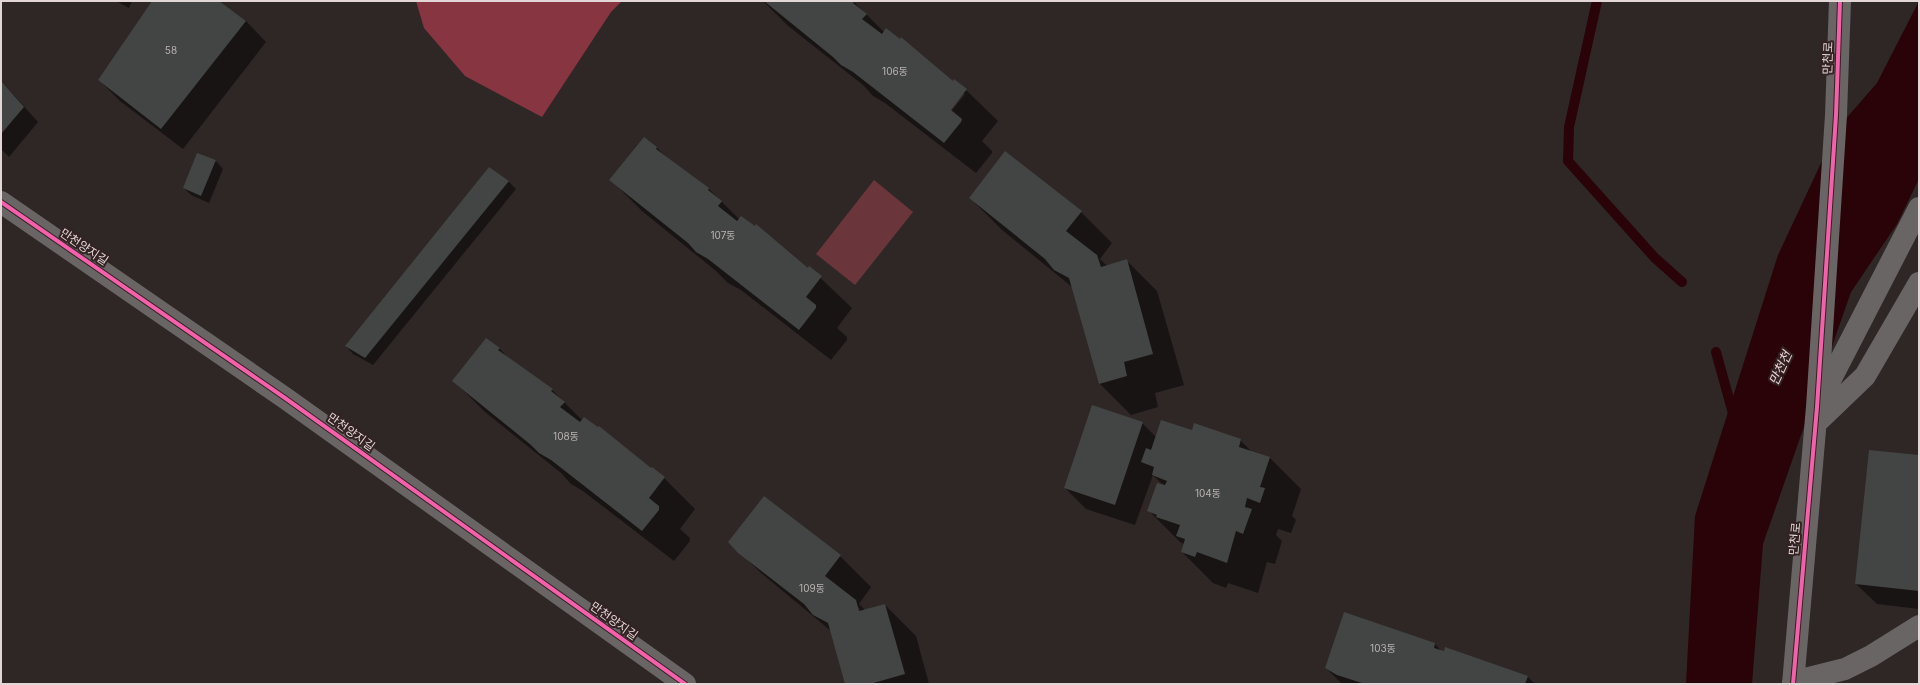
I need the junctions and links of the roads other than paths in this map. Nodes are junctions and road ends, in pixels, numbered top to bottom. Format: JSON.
{"nodes":[{"id":1,"x":1840,"y":1,"type":"edge"},
{"id":2,"x":1,"y":202,"type":"edge"},
{"id":3,"x":1919,"y":208,"type":"edge"},
{"id":4,"x":1919,"y":283,"type":"edge"},
{"id":5,"x":1817,"y":408,"type":"junction"},
{"id":6,"x":1919,"y":626,"type":"edge"},
{"id":7,"x":1793,"y":683,"type":"edge"},
{"id":8,"x":685,"y":684,"type":"edge"}],
"edges":[{"from":1,"to":5,"type":"street","name":"만천로"},
{"from":2,"to":8,"type":"street","name":"만천양지길"},
{"from":3,"to":5,"type":"street"},
{"from":4,"to":5,"type":"street"},
{"from":5,"to":7,"type":"street","name":"만천로"},
{"from":6,"to":7,"type":"street"}]}
